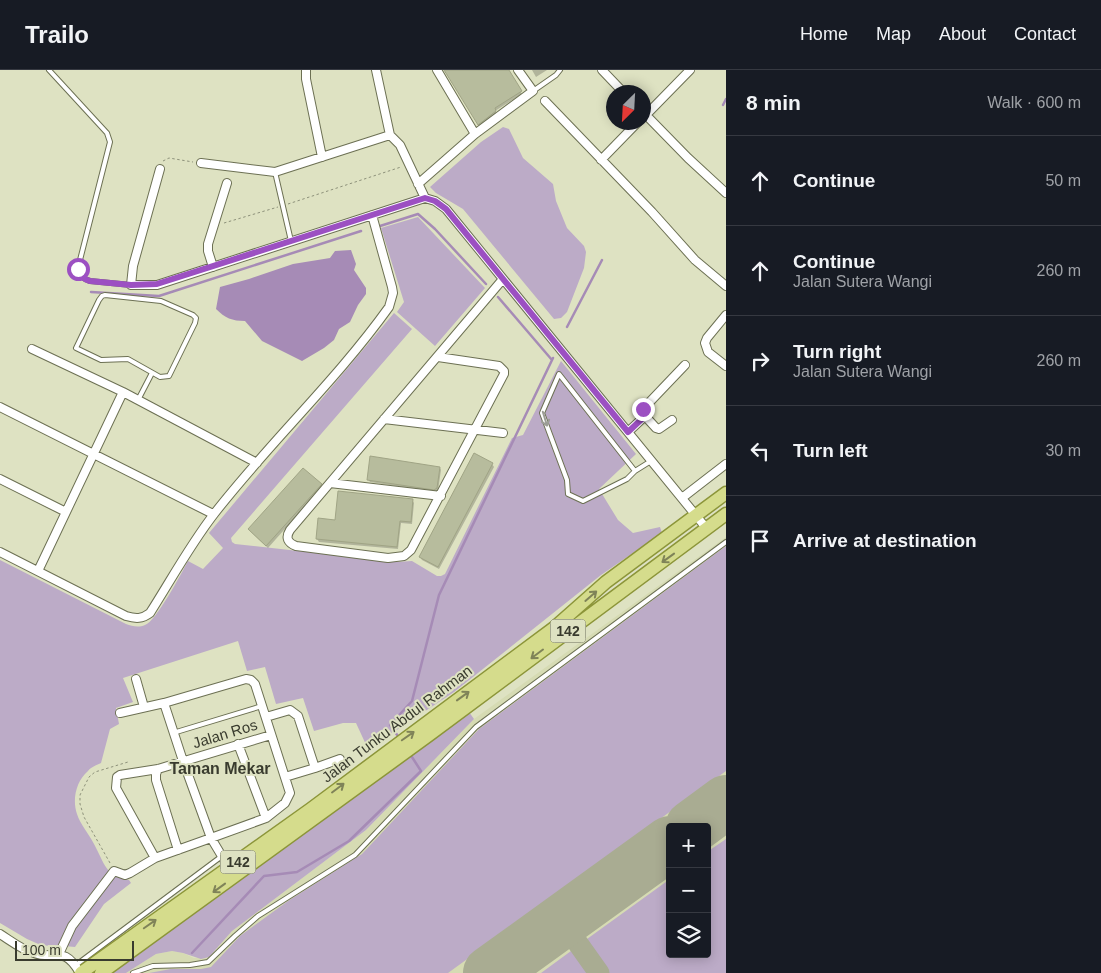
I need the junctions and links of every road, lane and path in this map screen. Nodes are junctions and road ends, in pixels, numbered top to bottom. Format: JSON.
{"nodes":[{"id":1,"x":49,"y":70,"type":"edge"},
{"id":2,"x":306,"y":70,"type":"edge"},
{"id":3,"x":376,"y":70,"type":"edge"},
{"id":4,"x":437,"y":70,"type":"edge"},
{"id":5,"x":518,"y":70,"type":"edge"},
{"id":6,"x":560,"y":70,"type":"edge"},
{"id":7,"x":602,"y":70,"type":"edge"},
{"id":8,"x":690,"y":70,"type":"edge"},
{"id":9,"x":616,"y":85,"type":"edge"},
{"id":10,"x":532,"y":91,"type":"junction"},
{"id":11,"x":545,"y":101,"type":"dead end"},
{"id":12,"x":651,"y":108,"type":"edge"},
{"id":13,"x":651,"y":122,"type":"edge"},
{"id":14,"x":630,"y":130,"type":"edge"},
{"id":15,"x":475,"y":134,"type":"junction"},
{"id":16,"x":390,"y":135,"type":"junction"},
{"id":17,"x":322,"y":157,"type":"junction"},
{"id":18,"x":164,"y":160,"type":"dead end"},
{"id":19,"x":601,"y":160,"type":"junction"},
{"id":20,"x":201,"y":163,"type":"joint"},
{"id":21,"x":409,"y":164,"type":"junction"},
{"id":22,"x":160,"y":169,"type":"dead end"},
{"id":23,"x":275,"y":172,"type":"junction"},
{"id":24,"x":227,"y":183,"type":"dead end"},
{"id":25,"x":418,"y":184,"type":"junction"},
{"id":26,"x":726,"y":193,"type":"edge"},
{"id":27,"x":425,"y":198,"type":"junction"},
{"id":28,"x":283,"y":206,"type":"junction"},
{"id":29,"x":372,"y":215,"type":"junction"},
{"id":30,"x":214,"y":226,"type":"junction"},
{"id":31,"x":292,"y":242,"type":"junction"},
{"id":32,"x":213,"y":267,"type":"junction"},
{"id":33,"x":503,"y":280,"type":"junction"},
{"id":34,"x":131,"y":285,"type":"junction"},
{"id":35,"x":726,"y":286,"type":"edge"},
{"id":36,"x":726,"y":315,"type":"edge"},
{"id":37,"x":32,"y":349,"type":"dead end"},
{"id":38,"x":438,"y":357,"type":"junction"},
{"id":39,"x":685,"y":364,"type":"dead end"},
{"id":40,"x":726,"y":366,"type":"edge"},
{"id":41,"x":152,"y":373,"type":"junction"},
{"id":42,"x":123,"y":392,"type":"junction"},
{"id":43,"x":138,"y":400,"type":"junction"},
{"id":44,"x":0,"y":407,"type":"edge"},
{"id":45,"x":645,"y":416,"type":"junction"},
{"id":46,"x":384,"y":419,"type":"junction"},
{"id":47,"x":672,"y":420,"type":"dead end"},
{"id":48,"x":475,"y":430,"type":"junction"},
{"id":49,"x":628,"y":432,"type":"junction"},
{"id":50,"x":504,"y":433,"type":"dead end"},
{"id":51,"x":94,"y":453,"type":"junction"},
{"id":52,"x":651,"y":461,"type":"junction"},
{"id":53,"x":256,"y":462,"type":"junction"},
{"id":54,"x":726,"y":464,"type":"edge"},
{"id":55,"x":635,"y":471,"type":"junction"},
{"id":56,"x":0,"y":479,"type":"edge"},
{"id":57,"x":330,"y":483,"type":"junction"},
{"id":58,"x":726,"y":493,"type":"edge"},
{"id":59,"x":441,"y":496,"type":"junction"},
{"id":60,"x":682,"y":498,"type":"junction"},
{"id":61,"x":66,"y":512,"type":"junction"},
{"id":62,"x":213,"y":514,"type":"junction"},
{"id":63,"x":726,"y":514,"type":"edge"},
{"id":64,"x":696,"y":516,"type":"junction"},
{"id":65,"x":707,"y":529,"type":"junction"},
{"id":66,"x":726,"y":542,"type":"edge"},
{"id":67,"x":0,"y":552,"type":"edge"},
{"id":68,"x":38,"y":571,"type":"junction"},
{"id":69,"x":136,"y":679,"type":"dead end"},
{"id":70,"x":164,"y":703,"type":"junction"},
{"id":71,"x":262,"y":706,"type":"junction"},
{"id":72,"x":144,"y":707,"type":"junction"},
{"id":73,"x":120,"y":713,"type":"dead end"},
{"id":74,"x":266,"y":718,"type":"junction"},
{"id":75,"x":427,"y":730,"type":"junction"},
{"id":76,"x":173,"y":733,"type":"junction"},
{"id":77,"x":271,"y":735,"type":"junction"},
{"id":78,"x":238,"y":744,"type":"junction"},
{"id":79,"x":396,"y":752,"type":"junction"},
{"id":80,"x":340,"y":759,"type":"dead end"},
{"id":81,"x":183,"y":761,"type":"junction"},
{"id":82,"x":128,"y":762,"type":"dead end"},
{"id":83,"x":315,"y":768,"type":"junction"},
{"id":84,"x":158,"y":769,"type":"junction"},
{"id":85,"x":285,"y":777,"type":"junction"},
{"id":86,"x":266,"y":818,"type":"junction"},
{"id":87,"x":211,"y":838,"type":"junction"},
{"id":88,"x":178,"y":850,"type":"junction"},
{"id":89,"x":222,"y":856,"type":"junction"},
{"id":90,"x":155,"y":858,"type":"junction"},
{"id":91,"x":229,"y":868,"type":"junction"},
{"id":92,"x":114,"y":871,"type":"junction"},
{"id":93,"x":0,"y":934,"type":"edge"},
{"id":94,"x":60,"y":954,"type":"junction"},
{"id":95,"x":79,"y":970,"type":"edge"},
{"id":96,"x":101,"y":973,"type":"edge"},
{"id":97,"x":133,"y":973,"type":"edge"}],
"edges":[{"from":1,"to":34,"type":"lane"},
{"from":2,"to":17,"type":"street"},
{"from":3,"to":16,"type":"street"},
{"from":4,"to":15,"type":"street"},
{"from":5,"to":10,"type":"street"},
{"from":6,"to":10,"type":"lane"},
{"from":7,"to":9,"type":"street"},
{"from":8,"to":12,"type":"street"},
{"from":10,"to":15,"type":"street"},
{"from":11,"to":19,"type":"street"},
{"from":13,"to":26,"type":"street"},
{"from":14,"to":19,"type":"street"},
{"from":15,"to":25,"type":"street"},
{"from":16,"to":17,"type":"street"},
{"from":16,"to":21,"type":"street"},
{"from":17,"to":23,"type":"street"},
{"from":18,"to":20,"type":"path"},
{"from":19,"to":35,"type":"street"},
{"from":20,"to":23,"type":"street"},
{"from":21,"to":25,"type":"street"},
{"from":21,"to":28,"type":"path"},
{"from":22,"to":34,"type":"street"},
{"from":23,"to":28,"type":"lane"},
{"from":24,"to":30,"type":"street"},
{"from":25,"to":27,"type":"street"},
{"from":27,"to":29,"type":"street"},
{"from":27,"to":33,"type":"street"},
{"from":28,"to":30,"type":"path"},
{"from":28,"to":31,"type":"lane"},
{"from":29,"to":31,"type":"street"},
{"from":29,"to":53,"type":"street"},
{"from":30,"to":32,"type":"street"},
{"from":31,"to":32,"type":"street"},
{"from":32,"to":34,"type":"street"},
{"from":33,"to":38,"type":"street"},
{"from":33,"to":49,"type":"street"},
{"from":36,"to":40,"type":"street"},
{"from":37,"to":42,"type":"street"},
{"from":38,"to":46,"type":"street"},
{"from":38,"to":48,"type":"street"},
{"from":39,"to":45,"type":"street"},
{"from":41,"to":41,"type":"lane"},
{"from":41,"to":43,"type":"lane"},
{"from":42,"to":43,"type":"street"},
{"from":42,"to":51,"type":"street"},
{"from":43,"to":53,"type":"street"},
{"from":44,"to":51,"type":"street"},
{"from":45,"to":47,"type":"street"},
{"from":45,"to":49,"type":"street"},
{"from":46,"to":48,"type":"street"},
{"from":46,"to":57,"type":"street"},
{"from":48,"to":50,"type":"street"},
{"from":48,"to":59,"type":"street"},
{"from":49,"to":52,"type":"street"},
{"from":51,"to":61,"type":"street"},
{"from":51,"to":62,"type":"street"},
{"from":52,"to":55,"type":"lane"},
{"from":52,"to":60,"type":"street"},
{"from":53,"to":62,"type":"street"},
{"from":54,"to":60,"type":"street"},
{"from":55,"to":55,"type":"lane","one_way":true},
{"from":56,"to":61,"type":"street"},
{"from":57,"to":59,"type":"street"},
{"from":57,"to":59,"type":"street"},
{"from":58,"to":64,"type":"main road","name":"Jalan Tunku Abdul Rahman","number":"142"},
{"from":60,"to":64,"type":"street"},
{"from":61,"to":68,"type":"street"},
{"from":62,"to":68,"type":"street"},
{"from":63,"to":65,"type":"main road","name":"Jalan Tunku Abdul Rahman","number":"142"},
{"from":64,"to":65,"type":"street"},
{"from":75,"to":64,"type":"main road","name":"Jalan Tunku Abdul Rahman","number":"142","one_way":true},
{"from":65,"to":75,"type":"main road","name":"Jalan Tunku Abdul Rahman","number":"142","one_way":true},
{"from":66,"to":97,"type":"lane"},
{"from":67,"to":68,"type":"street"},
{"from":69,"to":72,"type":"street"},
{"from":70,"to":71,"type":"street"},
{"from":70,"to":72,"type":"street"},
{"from":70,"to":76,"type":"street"},
{"from":71,"to":74,"type":"street"},
{"from":71,"to":76,"type":"lane"},
{"from":72,"to":73,"type":"street"},
{"from":74,"to":77,"type":"street"},
{"from":74,"to":83,"type":"street"},
{"from":75,"to":79,"type":"main road","name":"Jalan Tunku Abdul Rahman","number":"142"},
{"from":76,"to":81,"type":"street"},
{"from":77,"to":78,"type":"street","name":"Jalan Ros"},
{"from":77,"to":85,"type":"street"},
{"from":78,"to":81,"type":"street","name":"Jalan Ros"},
{"from":78,"to":86,"type":"street"},
{"from":91,"to":79,"type":"main road","name":"Jalan Tunku Abdul Rahman","number":"142","one_way":true},
{"from":79,"to":96,"type":"main road","name":"Jalan Tunku Abdul Rahman","number":"142","one_way":true},
{"from":80,"to":83,"type":"street"},
{"from":81,"to":84,"type":"street","name":"Jalan Ros"},
{"from":81,"to":87,"type":"street"},
{"from":82,"to":92,"type":"path"},
{"from":83,"to":85,"type":"street"},
{"from":84,"to":88,"type":"street"},
{"from":84,"to":90,"type":"street","name":"Jalan Ros"},
{"from":85,"to":86,"type":"street"},
{"from":86,"to":87,"type":"street"},
{"from":87,"to":88,"type":"street"},
{"from":87,"to":89,"type":"street"},
{"from":88,"to":90,"type":"street"},
{"from":89,"to":91,"type":"street"},
{"from":89,"to":95,"type":"lane"},
{"from":90,"to":92,"type":"street"},
{"from":95,"to":91,"type":"main road","name":"Jalan Tunku Abdul Rahman","number":"142","one_way":true},
{"from":92,"to":94,"type":"street"},
{"from":93,"to":94,"type":"street"},
{"from":94,"to":95,"type":"street"}]}
